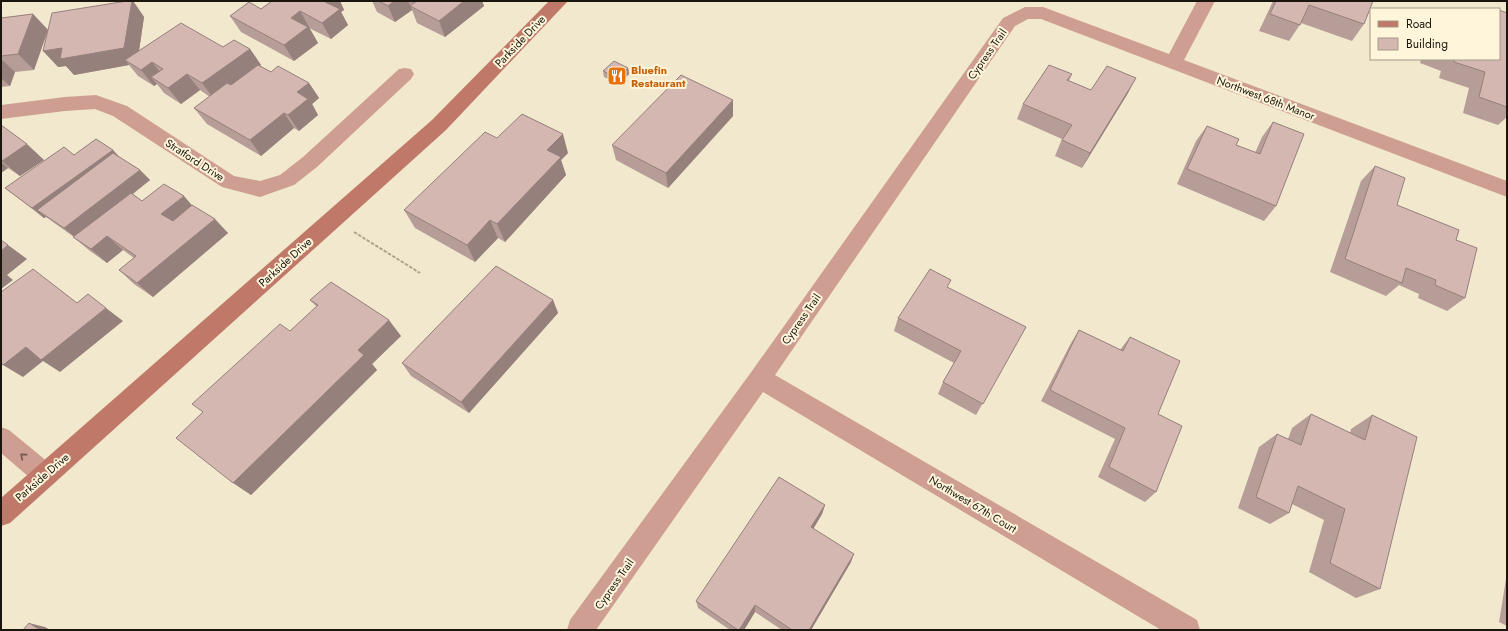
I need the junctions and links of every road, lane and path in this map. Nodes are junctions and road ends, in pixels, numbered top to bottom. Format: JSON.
{"nodes":[{"id":1,"x":559,"y":1,"type":"edge"},
{"id":2,"x":1206,"y":1,"type":"edge"},
{"id":3,"x":1024,"y":12,"type":"joint"},
{"id":4,"x":1172,"y":63,"type":"junction"},
{"id":5,"x":405,"y":74,"type":"dead end"},
{"id":6,"x":1,"y":112,"type":"edge"},
{"id":7,"x":1507,"y":189,"type":"edge"},
{"id":8,"x":333,"y":219,"type":"junction"},
{"id":9,"x":420,"y":273,"type":"dead end"},
{"id":10,"x":760,"y":378,"type":"junction"},
{"id":11,"x":1,"y":438,"type":"edge"},
{"id":12,"x":45,"y":475,"type":"junction"},
{"id":13,"x":1,"y":514,"type":"edge"},
{"id":14,"x":580,"y":630,"type":"edge"},
{"id":15,"x":1187,"y":630,"type":"edge"}],
"edges":[{"from":1,"to":8,"type":"street","name":"Parkside Drive"},
{"from":2,"to":4,"type":"street"},
{"from":3,"to":4,"type":"street","name":"Northwest 68th Manor"},
{"from":3,"to":10,"type":"street","name":"Cypress Trail"},
{"from":4,"to":7,"type":"street","name":"Northwest 68th Manor"},
{"from":5,"to":6,"type":"street","name":"Stratford Drive"},
{"from":8,"to":9,"type":"path"},
{"from":8,"to":12,"type":"street","name":"Parkside Drive"},
{"from":10,"to":14,"type":"street","name":"Cypress Trail"},
{"from":10,"to":15,"type":"street","name":"Northwest 67th Court"},
{"from":12,"to":11,"type":"street","one_way":true},
{"from":12,"to":13,"type":"street","name":"Parkside Drive"}]}
